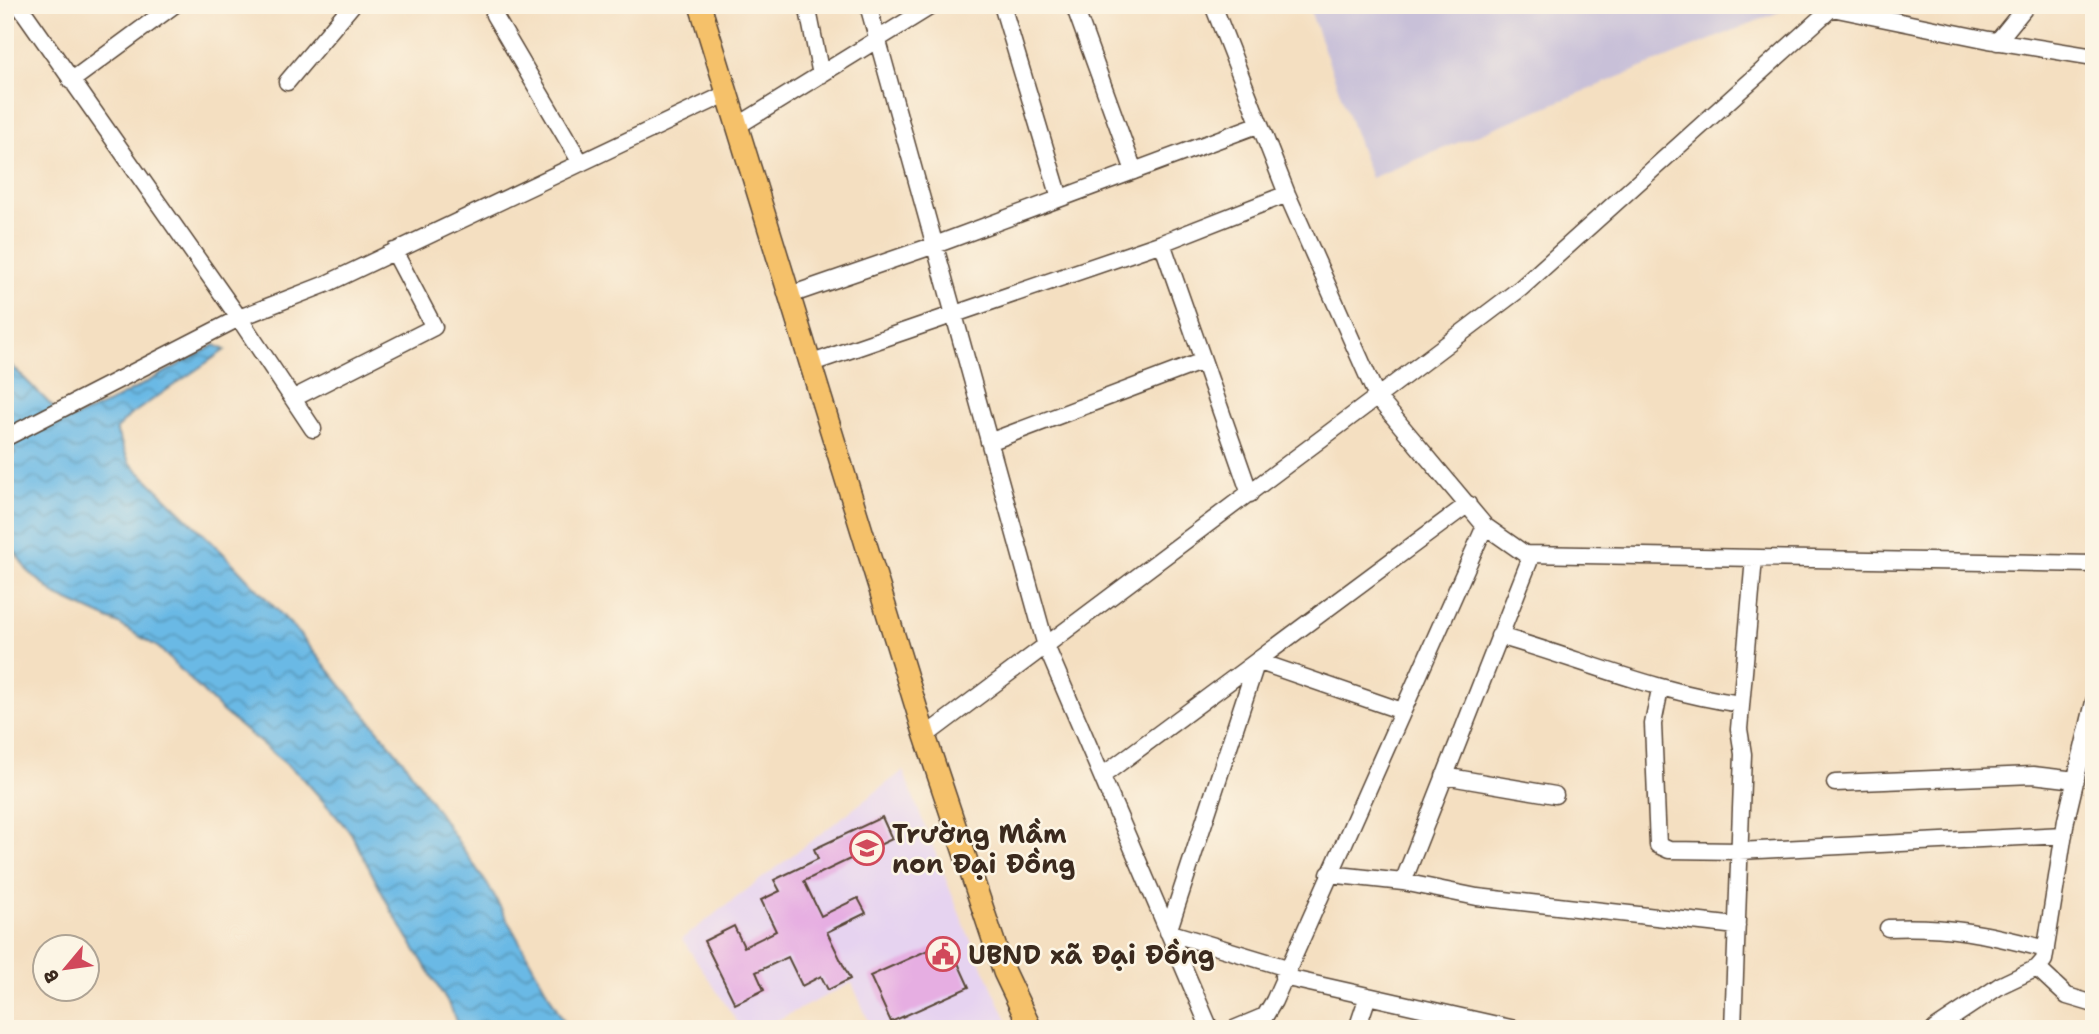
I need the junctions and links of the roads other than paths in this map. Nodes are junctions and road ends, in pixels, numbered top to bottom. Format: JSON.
{"nodes":[{"id":1,"x":174,"y":5,"type":"edge"},
{"id":2,"x":352,"y":5,"type":"edge"},
{"id":3,"x":502,"y":5,"type":"edge"},
{"id":4,"x":700,"y":5,"type":"edge"},
{"id":5,"x":807,"y":5,"type":"edge"},
{"id":6,"x":868,"y":5,"type":"edge"},
{"id":7,"x":933,"y":5,"type":"edge"},
{"id":8,"x":1002,"y":5,"type":"edge"},
{"id":9,"x":1074,"y":5,"type":"edge"},
{"id":10,"x":1213,"y":5,"type":"edge"},
{"id":11,"x":2027,"y":5,"type":"edge"},
{"id":12,"x":21,"y":6,"type":"edge"},
{"id":13,"x":1834,"y":6,"type":"edge"},
{"id":14,"x":877,"y":40,"type":"junction"},
{"id":15,"x":1997,"y":41,"type":"junction"},
{"id":16,"x":2094,"y":57,"type":"edge"},
{"id":17,"x":821,"y":75,"type":"junction"},
{"id":18,"x":71,"y":81,"type":"junction"},
{"id":19,"x":287,"y":82,"type":"dead end"},
{"id":20,"x":728,"y":93,"type":"junction"},
{"id":21,"x":1260,"y":124,"type":"junction"},
{"id":22,"x":738,"y":125,"type":"junction"},
{"id":23,"x":581,"y":163,"type":"junction"},
{"id":24,"x":1134,"y":171,"type":"junction"},
{"id":25,"x":1287,"y":194,"type":"junction"},
{"id":26,"x":1060,"y":198,"type":"junction"},
{"id":27,"x":1162,"y":243,"type":"junction"},
{"id":28,"x":935,"y":245,"type":"junction"},
{"id":29,"x":394,"y":251,"type":"junction"},
{"id":30,"x":790,"y":295,"type":"junction"},
{"id":31,"x":953,"y":315,"type":"junction"},
{"id":32,"x":239,"y":318,"type":"junction"},
{"id":33,"x":1203,"y":361,"type":"junction"},
{"id":34,"x":809,"y":364,"type":"junction"},
{"id":35,"x":1377,"y":397,"type":"junction"},
{"id":36,"x":294,"y":398,"type":"junction"},
{"id":37,"x":313,"y":429,"type":"dead end"},
{"id":38,"x":5,"y":438,"type":"edge"},
{"id":39,"x":989,"y":442,"type":"junction"},
{"id":40,"x":1250,"y":494,"type":"junction"},
{"id":41,"x":1468,"y":504,"type":"junction"},
{"id":42,"x":1485,"y":526,"type":"junction"},
{"id":43,"x":1525,"y":554,"type":"junction"},
{"id":44,"x":1754,"y":558,"type":"junction"},
{"id":45,"x":2094,"y":564,"type":"edge"},
{"id":46,"x":1499,"y":636,"type":"junction"},
{"id":47,"x":1046,"y":646,"type":"junction"},
{"id":48,"x":1256,"y":661,"type":"junction"},
{"id":49,"x":1660,"y":689,"type":"junction"},
{"id":50,"x":2094,"y":702,"type":"edge"},
{"id":51,"x":1741,"y":704,"type":"junction"},
{"id":52,"x":1402,"y":711,"type":"junction"},
{"id":53,"x":925,"y":736,"type":"junction"},
{"id":54,"x":1102,"y":776,"type":"junction"},
{"id":55,"x":1444,"y":776,"type":"junction"},
{"id":56,"x":2076,"y":779,"type":"junction"},
{"id":57,"x":1835,"y":783,"type":"dead end"},
{"id":58,"x":1555,"y":795,"type":"dead end"},
{"id":59,"x":2064,"y":835,"type":"junction"},
{"id":60,"x":1740,"y":851,"type":"junction"},
{"id":61,"x":1329,"y":874,"type":"junction"},
{"id":62,"x":1403,"y":882,"type":"junction"},
{"id":63,"x":1737,"y":926,"type":"junction"},
{"id":64,"x":1888,"y":928,"type":"dead end"},
{"id":65,"x":1168,"y":932,"type":"junction"},
{"id":66,"x":2046,"y":949,"type":"junction"},
{"id":67,"x":2037,"y":968,"type":"junction"},
{"id":68,"x":1285,"y":973,"type":"junction"},
{"id":69,"x":1368,"y":996,"type":"junction"},
{"id":70,"x":2094,"y":1004,"type":"edge"},
{"id":71,"x":1031,"y":1029,"type":"edge"},
{"id":72,"x":1210,"y":1029,"type":"edge"},
{"id":73,"x":1234,"y":1029,"type":"edge"},
{"id":74,"x":1357,"y":1029,"type":"edge"},
{"id":75,"x":1515,"y":1029,"type":"edge"},
{"id":76,"x":1733,"y":1029,"type":"edge"},
{"id":77,"x":1935,"y":1029,"type":"edge"}],
"edges":[{"from":1,"to":18,"type":"street"},
{"from":2,"to":19,"type":"street"},
{"from":3,"to":23,"type":"street"},
{"from":4,"to":20,"type":"main road"},
{"from":5,"to":17,"type":"street"},
{"from":6,"to":14,"type":"street"},
{"from":7,"to":14,"type":"street"},
{"from":8,"to":26,"type":"street"},
{"from":9,"to":24,"type":"street"},
{"from":10,"to":21,"type":"street"},
{"from":11,"to":15,"type":"street"},
{"from":12,"to":18,"type":"street"},
{"from":13,"to":15,"type":"street"},
{"from":13,"to":35,"type":"street"},
{"from":14,"to":17,"type":"street"},
{"from":14,"to":28,"type":"street"},
{"from":15,"to":16,"type":"street"},
{"from":17,"to":22,"type":"street"},
{"from":18,"to":32,"type":"street"},
{"from":20,"to":22,"type":"main road"},
{"from":20,"to":23,"type":"street"},
{"from":21,"to":24,"type":"street"},
{"from":21,"to":25,"type":"street"},
{"from":22,"to":30,"type":"main road"},
{"from":23,"to":29,"type":"street"},
{"from":24,"to":26,"type":"street"},
{"from":25,"to":27,"type":"street"},
{"from":25,"to":35,"type":"street"},
{"from":26,"to":28,"type":"street"},
{"from":27,"to":31,"type":"street"},
{"from":27,"to":33,"type":"street"},
{"from":28,"to":30,"type":"street"},
{"from":28,"to":31,"type":"street"},
{"from":29,"to":32,"type":"street"},
{"from":29,"to":36,"type":"street"},
{"from":30,"to":34,"type":"main road"},
{"from":31,"to":34,"type":"street"},
{"from":31,"to":39,"type":"street"},
{"from":32,"to":36,"type":"street"},
{"from":32,"to":38,"type":"street"},
{"from":33,"to":39,"type":"street"},
{"from":33,"to":40,"type":"street"},
{"from":34,"to":53,"type":"main road"},
{"from":35,"to":40,"type":"street"},
{"from":35,"to":41,"type":"street"},
{"from":36,"to":37,"type":"street"},
{"from":39,"to":47,"type":"street"},
{"from":40,"to":47,"type":"street"},
{"from":41,"to":42,"type":"street"},
{"from":41,"to":48,"type":"street"},
{"from":42,"to":43,"type":"street"},
{"from":42,"to":52,"type":"street"},
{"from":43,"to":44,"type":"street"},
{"from":43,"to":46,"type":"street"},
{"from":44,"to":45,"type":"street"},
{"from":44,"to":51,"type":"street"},
{"from":46,"to":49,"type":"street"},
{"from":46,"to":55,"type":"street"},
{"from":47,"to":53,"type":"street"},
{"from":47,"to":54,"type":"street"},
{"from":48,"to":52,"type":"street"},
{"from":48,"to":54,"type":"street"},
{"from":48,"to":65,"type":"street"},
{"from":49,"to":51,"type":"street"},
{"from":49,"to":60,"type":"street"},
{"from":50,"to":56,"type":"street"},
{"from":51,"to":60,"type":"street"},
{"from":52,"to":61,"type":"street"},
{"from":53,"to":71,"type":"main road"},
{"from":54,"to":65,"type":"street"},
{"from":55,"to":58,"type":"street"},
{"from":55,"to":62,"type":"street"},
{"from":56,"to":57,"type":"street"},
{"from":56,"to":59,"type":"street"},
{"from":59,"to":60,"type":"street"},
{"from":59,"to":66,"type":"street"},
{"from":60,"to":63,"type":"street"},
{"from":61,"to":62,"type":"street"},
{"from":61,"to":68,"type":"street"},
{"from":62,"to":63,"type":"street"},
{"from":63,"to":76,"type":"street"},
{"from":64,"to":66,"type":"street"},
{"from":65,"to":68,"type":"street"},
{"from":65,"to":72,"type":"street"},
{"from":66,"to":67,"type":"street"},
{"from":67,"to":70,"type":"street"},
{"from":67,"to":77,"type":"street"},
{"from":68,"to":69,"type":"street"},
{"from":68,"to":73,"type":"street"},
{"from":69,"to":74,"type":"street"},
{"from":69,"to":75,"type":"street"}]}
